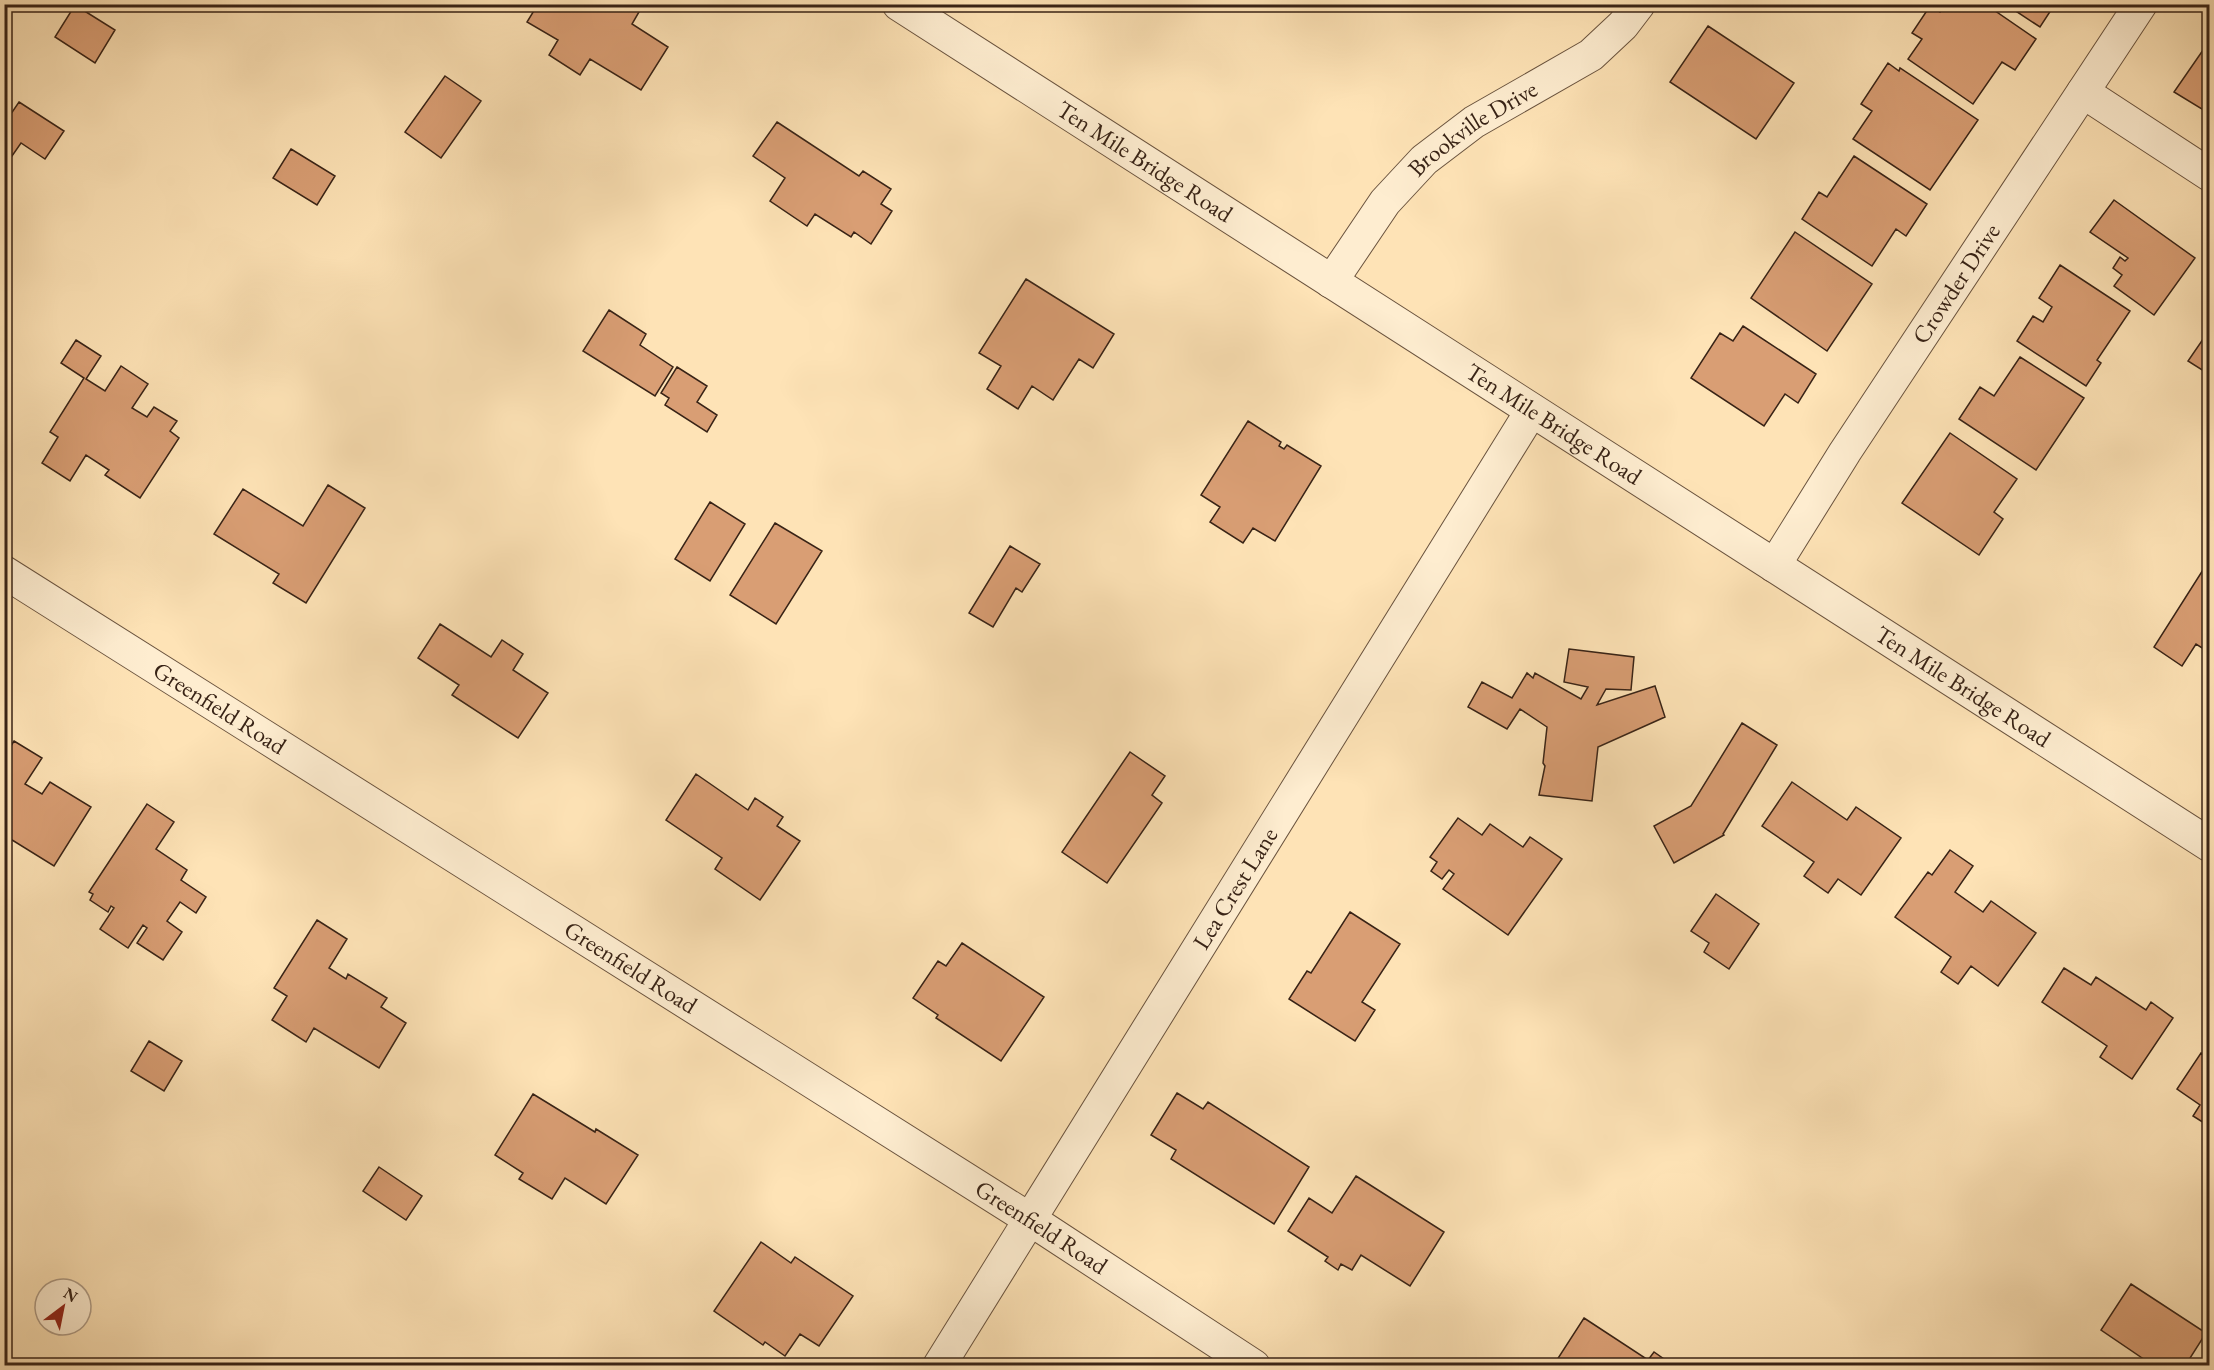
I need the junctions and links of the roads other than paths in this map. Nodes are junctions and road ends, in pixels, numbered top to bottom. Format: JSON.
{"nodes":[{"id":1,"x":899,"y":4,"type":"edge"},
{"id":2,"x":1639,"y":4,"type":"edge"},
{"id":3,"x":2141,"y":4,"type":"edge"},
{"id":4,"x":2084,"y":92,"type":"junction"},
{"id":5,"x":2210,"y":175,"type":"edge"},
{"id":6,"x":1331,"y":282,"type":"junction"},
{"id":7,"x":1532,"y":410,"type":"junction"},
{"id":8,"x":1774,"y":566,"type":"junction"},
{"id":9,"x":4,"y":572,"type":"edge"},
{"id":10,"x":2210,"y":845,"type":"edge"},
{"id":11,"x":1031,"y":1220,"type":"junction"},
{"id":12,"x":939,"y":1365,"type":"edge"},
{"id":13,"x":1254,"y":1365,"type":"edge"}],
"edges":[{"from":1,"to":6,"type":"street","name":"Ten Mile Bridge Road"},
{"from":2,"to":6,"type":"street","name":"Brookville Drive"},
{"from":3,"to":4,"type":"street","name":"Crowder Drive"},
{"from":4,"to":5,"type":"street"},
{"from":4,"to":8,"type":"street","name":"Crowder Drive"},
{"from":6,"to":7,"type":"street","name":"Ten Mile Bridge Road"},
{"from":7,"to":8,"type":"street","name":"Ten Mile Bridge Road"},
{"from":7,"to":11,"type":"street","name":"Lea Crest Lane"},
{"from":8,"to":10,"type":"street","name":"Ten Mile Bridge Road"},
{"from":9,"to":11,"type":"street","name":"Greenfield Road"},
{"from":11,"to":12,"type":"street","name":"Lea Crest Lane"},
{"from":11,"to":13,"type":"street","name":"Greenfield Road"}]}
